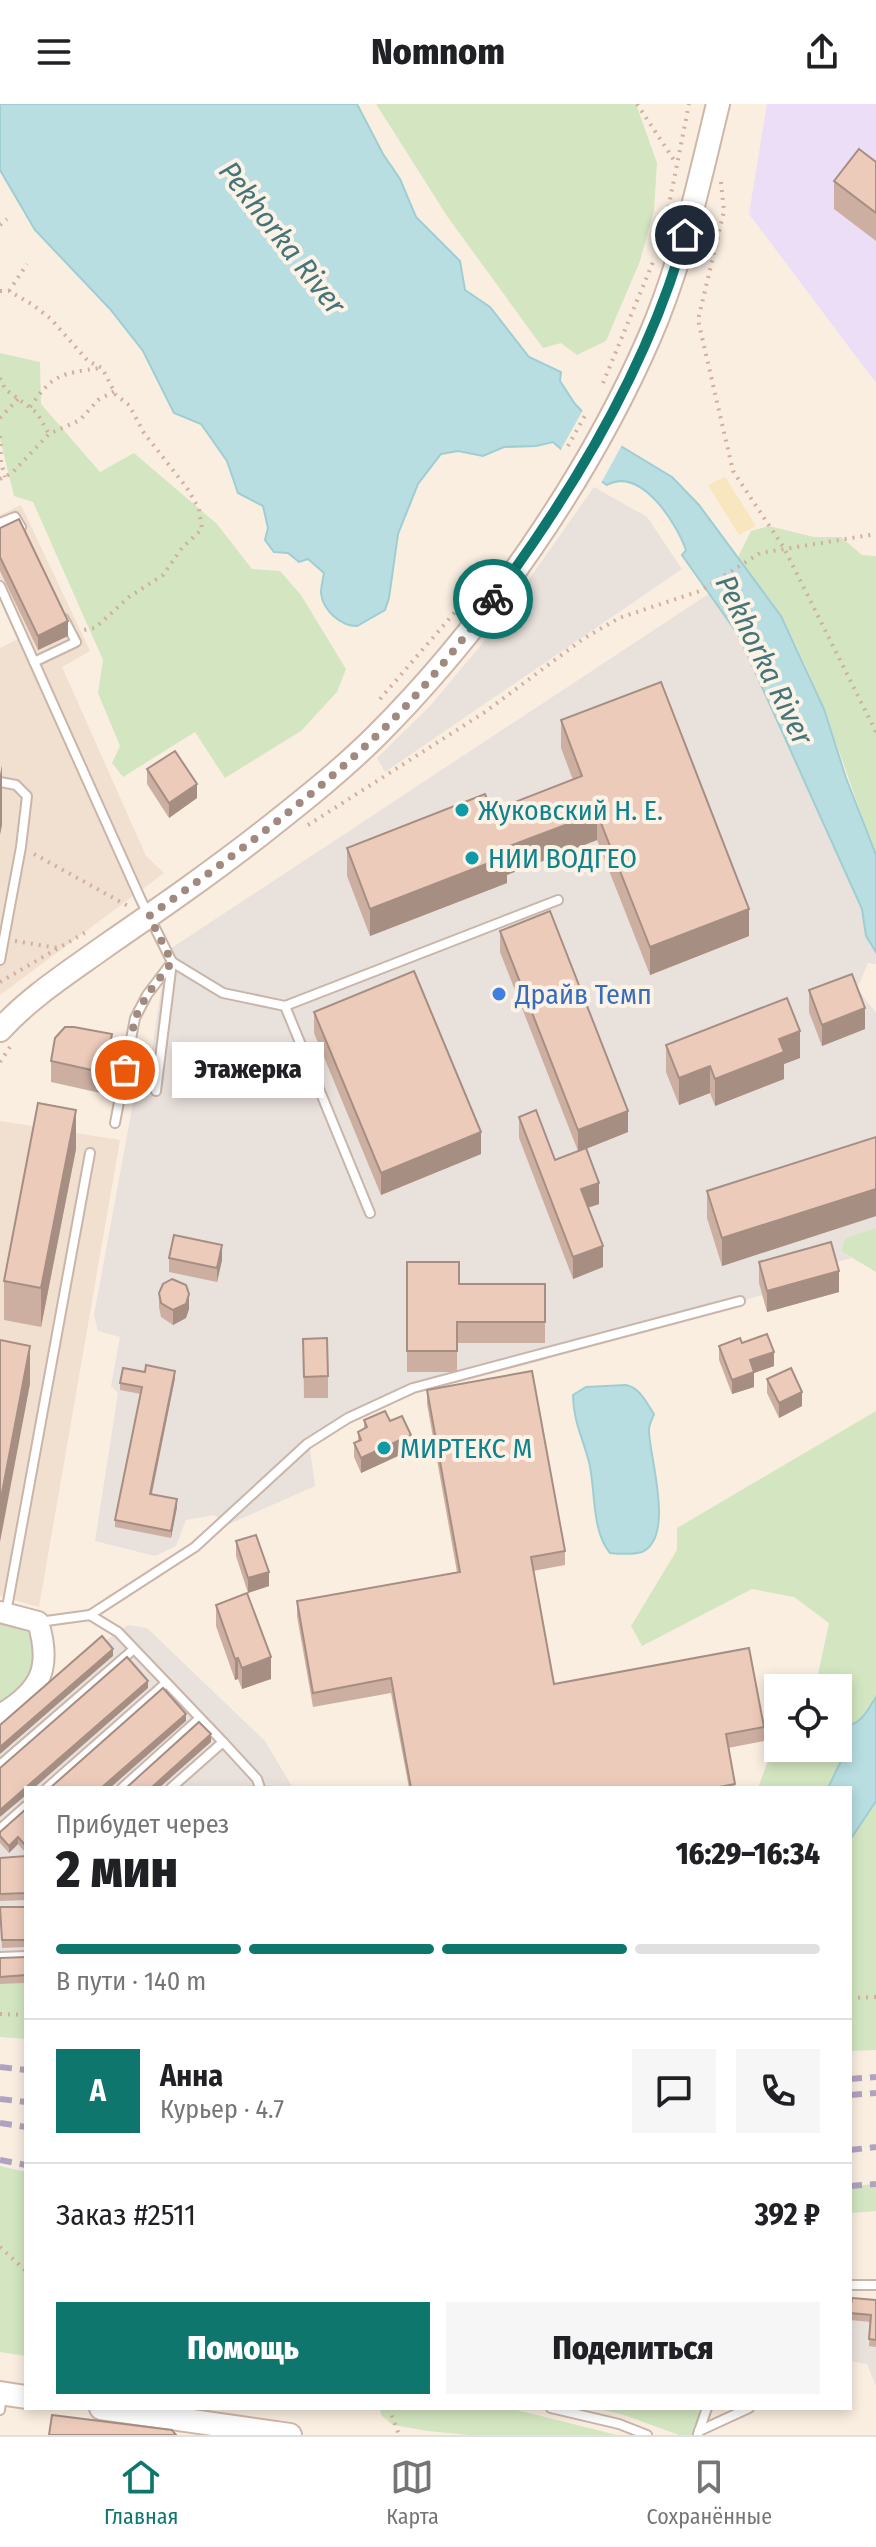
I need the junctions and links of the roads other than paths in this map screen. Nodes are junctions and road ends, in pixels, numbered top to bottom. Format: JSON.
{"nodes":[{"id":1,"x":718,"y":104,"type":"edge"},
{"id":2,"x":0,"y":523,"type":"edge"},
{"id":3,"x":28,"y":542,"type":"edge"},
{"id":4,"x":0,"y":586,"type":"edge"},
{"id":5,"x":59,"y":607,"type":"edge"},
{"id":6,"x":34,"y":662,"type":"junction"},
{"id":7,"x":0,"y":782,"type":"edge"},
{"id":8,"x":558,"y":900,"type":"dead end"},
{"id":9,"x":149,"y":916,"type":"junction"},
{"id":10,"x":2,"y":939,"type":"edge"},
{"id":11,"x":0,"y":960,"type":"edge"},
{"id":12,"x":172,"y":962,"type":"junction"},
{"id":13,"x":285,"y":1006,"type":"junction"},
{"id":14,"x":7,"y":1036,"type":"edge"},
{"id":15,"x":156,"y":1091,"type":"dead end"},
{"id":16,"x":115,"y":1123,"type":"dead end"},
{"id":17,"x":90,"y":1153,"type":"dead end"},
{"id":18,"x":370,"y":1213,"type":"dead end"},
{"id":19,"x":740,"y":1301,"type":"dead end"},
{"id":20,"x":3,"y":1613,"type":"edge"},
{"id":21,"x":90,"y":1615,"type":"junction"},
{"id":22,"x":38,"y":1622,"type":"junction"},
{"id":23,"x":134,"y":1649,"type":"junction"},
{"id":24,"x":166,"y":1683,"type":"junction"},
{"id":25,"x":0,"y":1715,"type":"edge"},
{"id":26,"x":200,"y":1718,"type":"junction"},
{"id":27,"x":223,"y":1742,"type":"junction"},
{"id":28,"x":0,"y":1765,"type":"edge"},
{"id":29,"x":49,"y":1786,"type":"edge"},
{"id":30,"x":124,"y":1786,"type":"edge"},
{"id":31,"x":173,"y":1786,"type":"edge"},
{"id":32,"x":259,"y":1786,"type":"edge"},
{"id":33,"x":24,"y":1808,"type":"edge"},
{"id":34,"x":0,"y":1829,"type":"edge"},
{"id":35,"x":24,"y":1956,"type":"edge"},
{"id":36,"x":0,"y":1957,"type":"edge"},
{"id":37,"x":852,"y":2285,"type":"edge"},
{"id":38,"x":876,"y":2285,"type":"edge"},
{"id":39,"x":24,"y":2397,"type":"edge"},
{"id":40,"x":1,"y":2399,"type":"edge"},
{"id":41,"x":115,"y":2410,"type":"edge"},
{"id":42,"x":560,"y":2410,"type":"edge"},
{"id":43,"x":706,"y":2410,"type":"edge"},
{"id":44,"x":745,"y":2410,"type":"edge"},
{"id":45,"x":698,"y":2433,"type":"edge"},
{"id":46,"x":290,"y":2435,"type":"edge"},
{"id":47,"x":647,"y":2435,"type":"edge"}],
"edges":[{"from":1,"to":9,"type":"main road"},
{"from":2,"to":3,"type":"lane"},
{"from":4,"to":6,"type":"lane"},
{"from":5,"to":6,"type":"lane"},
{"from":6,"to":9,"type":"lane"},
{"from":7,"to":10,"type":"lane"},
{"from":8,"to":13,"type":"lane"},
{"from":9,"to":12,"type":"lane"},
{"from":9,"to":14,"type":"main road"},
{"from":10,"to":11,"type":"lane"},
{"from":12,"to":13,"type":"lane"},
{"from":12,"to":15,"type":"lane"},
{"from":12,"to":16,"type":"lane"},
{"from":13,"to":18,"type":"lane"},
{"from":17,"to":20,"type":"lane"},
{"from":19,"to":21,"type":"lane"},
{"from":20,"to":22,"type":"street"},
{"from":21,"to":22,"type":"lane"},
{"from":21,"to":23,"type":"lane"},
{"from":22,"to":25,"type":"street"},
{"from":23,"to":24,"type":"lane"},
{"from":23,"to":28,"type":"lane"},
{"from":24,"to":26,"type":"lane"},
{"from":24,"to":29,"type":"lane"},
{"from":26,"to":27,"type":"lane"},
{"from":26,"to":30,"type":"lane"},
{"from":27,"to":31,"type":"lane"},
{"from":27,"to":32,"type":"lane"},
{"from":33,"to":34,"type":"lane"},
{"from":35,"to":36,"type":"lane"},
{"from":37,"to":38,"type":"lane"},
{"from":39,"to":40,"type":"main road"},
{"from":41,"to":46,"type":"main road"},
{"from":42,"to":47,"type":"lane"},
{"from":43,"to":45,"type":"lane"},
{"from":44,"to":45,"type":"lane"}]}
